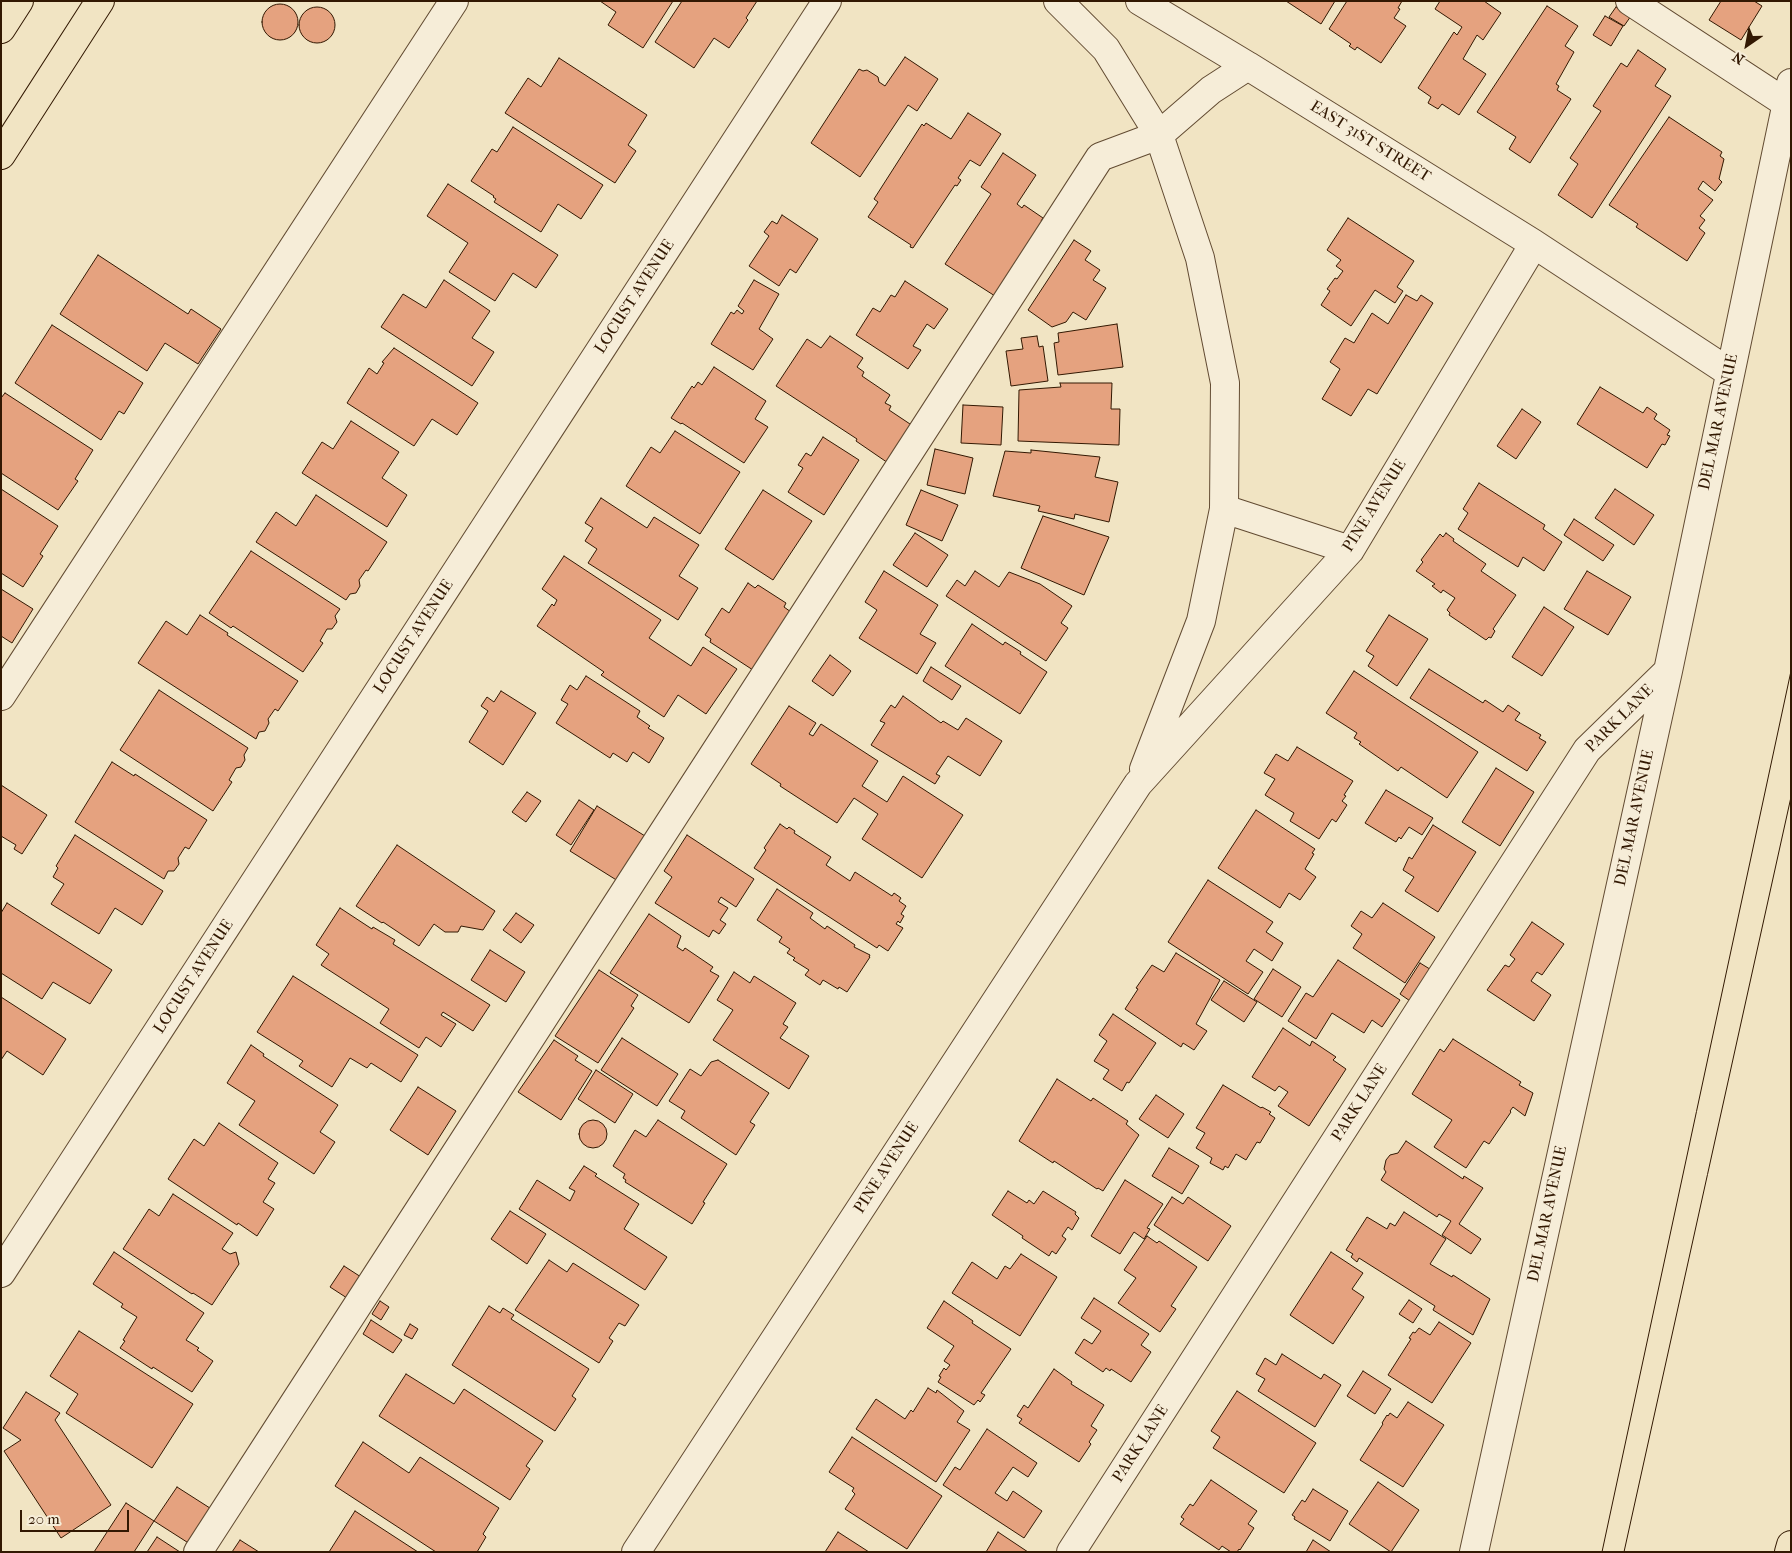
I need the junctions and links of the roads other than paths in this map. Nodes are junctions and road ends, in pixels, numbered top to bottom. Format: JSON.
{"nodes":[{"id":1,"x":19,"y":1,"type":"edge"},
{"id":2,"x":100,"y":1,"type":"edge"},
{"id":3,"x":454,"y":1,"type":"edge"},
{"id":4,"x":827,"y":1,"type":"edge"},
{"id":5,"x":1058,"y":1,"type":"edge"},
{"id":6,"x":1140,"y":1,"type":"edge"},
{"id":7,"x":1630,"y":1,"type":"edge"},
{"id":8,"x":1,"y":29,"type":"edge"},
{"id":9,"x":1248,"y":66,"type":"junction"},
{"id":10,"x":1789,"y":93,"type":"edge"},
{"id":11,"x":1159,"y":135,"type":"junction"},
{"id":12,"x":1,"y":155,"type":"edge"},
{"id":13,"x":1534,"y":244,"type":"junction"},
{"id":14,"x":1729,"y":372,"type":"junction"},
{"id":15,"x":1224,"y":509,"type":"junction"},
{"id":16,"x":1350,"y":550,"type":"junction"},
{"id":17,"x":1668,"y":671,"type":"junction"},
{"id":18,"x":1,"y":696,"type":"edge"},
{"id":19,"x":1138,"y":784,"type":"junction"},
{"id":20,"x":1,"y":1273,"type":"edge"},
{"id":21,"x":1791,"y":1545,"type":"edge"},
{"id":22,"x":198,"y":1552,"type":"edge"},
{"id":23,"x":636,"y":1552,"type":"edge"},
{"id":24,"x":1071,"y":1552,"type":"edge"},
{"id":25,"x":1474,"y":1552,"type":"edge"},
{"id":26,"x":1789,"y":1552,"type":"edge"}],
"edges":[{"from":1,"to":8,"type":"main road"},
{"from":2,"to":12,"type":"main road"},
{"from":3,"to":18,"type":"street"},
{"from":4,"to":20,"type":"street","name":"LOCUST AVENUE"},
{"from":5,"to":11,"type":"street"},
{"from":6,"to":9,"type":"street","name":"EAST 31ST STREET"},
{"from":7,"to":10,"type":"street"},
{"from":9,"to":11,"type":"street"},
{"from":9,"to":13,"type":"street","name":"EAST 31ST STREET"},
{"from":10,"to":14,"type":"street","name":"DEL MAR AVENUE"},
{"from":11,"to":15,"type":"street","name":"PINE AVENUE"},
{"from":11,"to":22,"type":"street"},
{"from":13,"to":14,"type":"street","name":"EAST 31ST STREET"},
{"from":13,"to":16,"type":"street","name":"PINE AVENUE"},
{"from":14,"to":17,"type":"street","name":"DEL MAR AVENUE"},
{"from":15,"to":16,"type":"street"},
{"from":15,"to":19,"type":"street","name":"PINE AVENUE"},
{"from":16,"to":19,"type":"street","name":"PINE AVENUE"},
{"from":17,"to":24,"type":"street","name":"PARK LANE"},
{"from":17,"to":25,"type":"street","name":"DEL MAR AVENUE"},
{"from":19,"to":23,"type":"street","name":"PINE AVENUE"},
{"from":21,"to":26,"type":"main road"}]}
